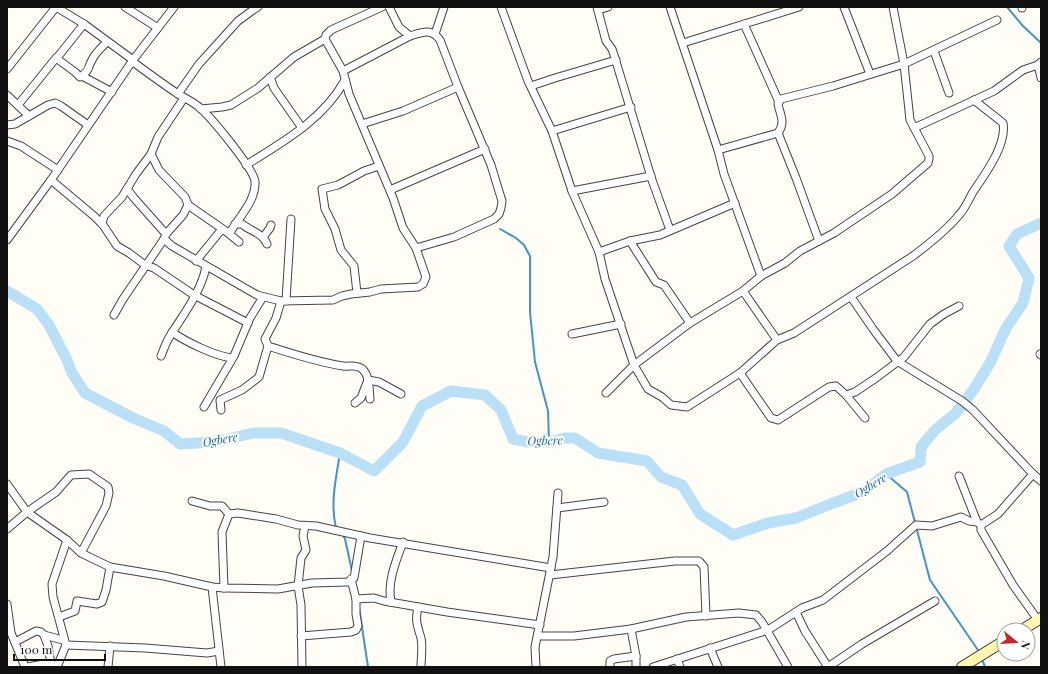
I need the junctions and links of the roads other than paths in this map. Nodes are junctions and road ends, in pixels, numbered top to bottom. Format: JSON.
{"nodes":[{"id":1,"x":56,"y":7,"type":"edge"},
{"id":2,"x":125,"y":7,"type":"edge"},
{"id":3,"x":174,"y":7,"type":"edge"},
{"id":4,"x":258,"y":7,"type":"edge"},
{"id":5,"x":382,"y":7,"type":"edge"},
{"id":6,"x":389,"y":7,"type":"edge"},
{"id":7,"x":444,"y":7,"type":"edge"},
{"id":8,"x":501,"y":7,"type":"edge"},
{"id":9,"x":608,"y":7,"type":"edge"},
{"id":10,"x":670,"y":7,"type":"edge"},
{"id":11,"x":797,"y":7,"type":"edge"},
{"id":12,"x":844,"y":7,"type":"edge"},
{"id":13,"x":892,"y":7,"type":"edge"},
{"id":14,"x":598,"y":9,"type":"edge"},
{"id":15,"x":997,"y":20,"type":"dead end"},
{"id":16,"x":84,"y":24,"type":"junction"},
{"id":17,"x":744,"y":24,"type":"junction"},
{"id":18,"x":158,"y":28,"type":"junction"},
{"id":19,"x":436,"y":34,"type":"junction"},
{"id":20,"x":410,"y":36,"type":"junction"},
{"id":21,"x":325,"y":40,"type":"junction"},
{"id":22,"x":107,"y":42,"type":"junction"},
{"id":23,"x":683,"y":44,"type":"junction"},
{"id":24,"x":934,"y":51,"type":"junction"},
{"id":25,"x":56,"y":59,"type":"junction"},
{"id":26,"x":616,"y":60,"type":"junction"},
{"id":27,"x":133,"y":61,"type":"junction"},
{"id":28,"x":904,"y":64,"type":"junction"},
{"id":29,"x":1039,"y":64,"type":"edge"},
{"id":30,"x":7,"y":69,"type":"edge"},
{"id":31,"x":343,"y":72,"type":"junction"},
{"id":32,"x":870,"y":74,"type":"junction"},
{"id":33,"x":82,"y":76,"type":"junction"},
{"id":34,"x":270,"y":76,"type":"junction"},
{"id":35,"x":1041,"y":78,"type":"edge"},
{"id":36,"x":345,"y":80,"type":"junction"},
{"id":37,"x":531,"y":86,"type":"junction"},
{"id":38,"x":458,"y":87,"type":"junction"},
{"id":39,"x":112,"y":92,"type":"junction"},
{"id":40,"x":949,"y":93,"type":"dead end"},
{"id":41,"x":7,"y":95,"type":"edge"},
{"id":42,"x":181,"y":96,"type":"junction"},
{"id":43,"x":974,"y":100,"type":"junction"},
{"id":44,"x":779,"y":102,"type":"junction"},
{"id":45,"x":18,"y":105,"type":"junction"},
{"id":46,"x":631,"y":107,"type":"junction"},
{"id":47,"x":201,"y":109,"type":"junction"},
{"id":48,"x":29,"y":116,"type":"junction"},
{"id":49,"x":362,"y":124,"type":"junction"},
{"id":50,"x":7,"y":125,"type":"edge"},
{"id":51,"x":88,"y":125,"type":"junction"},
{"id":52,"x":302,"y":128,"type":"junction"},
{"id":53,"x":914,"y":128,"type":"junction"},
{"id":54,"x":552,"y":131,"type":"junction"},
{"id":55,"x":778,"y":133,"type":"junction"},
{"id":56,"x":7,"y":141,"type":"edge"},
{"id":57,"x":485,"y":149,"type":"junction"},
{"id":58,"x":718,"y":150,"type":"junction"},
{"id":59,"x":150,"y":154,"type":"junction"},
{"id":60,"x":246,"y":164,"type":"junction"},
{"id":61,"x":379,"y":166,"type":"junction"},
{"id":62,"x":58,"y":170,"type":"junction"},
{"id":63,"x":651,"y":176,"type":"junction"},
{"id":64,"x":51,"y":180,"type":"junction"},
{"id":65,"x":127,"y":188,"type":"junction"},
{"id":66,"x":390,"y":190,"type":"junction"},
{"id":67,"x":572,"y":190,"type":"junction"},
{"id":68,"x":735,"y":203,"type":"junction"},
{"id":69,"x":188,"y":205,"type":"junction"},
{"id":70,"x":291,"y":219,"type":"dead end"},
{"id":71,"x":99,"y":221,"type":"junction"},
{"id":72,"x":235,"y":224,"type":"junction"},
{"id":73,"x":271,"y":224,"type":"dead end"},
{"id":74,"x":670,"y":230,"type":"junction"},
{"id":75,"x":225,"y":231,"type":"junction"},
{"id":76,"x":165,"y":236,"type":"junction"},
{"id":77,"x":264,"y":236,"type":"junction"},
{"id":78,"x":7,"y":240,"type":"edge"},
{"id":79,"x":630,"y":241,"type":"junction"},
{"id":80,"x":819,"y":241,"type":"junction"},
{"id":81,"x":239,"y":242,"type":"dead end"},
{"id":82,"x":267,"y":244,"type":"dead end"},
{"id":83,"x":416,"y":248,"type":"junction"},
{"id":84,"x":598,"y":252,"type":"junction"},
{"id":85,"x":196,"y":261,"type":"junction"},
{"id":86,"x":145,"y":265,"type":"junction"},
{"id":87,"x":206,"y":267,"type":"junction"},
{"id":88,"x":761,"y":276,"type":"junction"},
{"id":89,"x":743,"y":291,"type":"junction"},
{"id":90,"x":357,"y":293,"type":"junction"},
{"id":91,"x":194,"y":295,"type":"junction"},
{"id":92,"x":262,"y":297,"type":"junction"},
{"id":93,"x":851,"y":297,"type":"junction"},
{"id":94,"x":283,"y":301,"type":"junction"},
{"id":95,"x":959,"y":306,"type":"dead end"},
{"id":96,"x":114,"y":315,"type":"dead end"},
{"id":97,"x":248,"y":323,"type":"junction"},
{"id":98,"x":690,"y":323,"type":"junction"},
{"id":99,"x":621,"y":324,"type":"junction"},
{"id":100,"x":172,"y":332,"type":"junction"},
{"id":101,"x":572,"y":334,"type":"dead end"},
{"id":102,"x":777,"y":340,"type":"junction"},
{"id":103,"x":268,"y":346,"type":"junction"},
{"id":104,"x":161,"y":356,"type":"dead end"},
{"id":105,"x":232,"y":358,"type":"junction"},
{"id":106,"x":897,"y":361,"type":"junction"},
{"id":107,"x":634,"y":365,"type":"junction"},
{"id":108,"x":740,"y":373,"type":"junction"},
{"id":109,"x":368,"y":380,"type":"junction"},
{"id":110,"x":606,"y":393,"type":"dead end"},
{"id":111,"x":401,"y":394,"type":"dead end"},
{"id":112,"x":846,"y":395,"type":"junction"},
{"id":113,"x":370,"y":399,"type":"dead end"},
{"id":114,"x":355,"y":403,"type":"dead end"},
{"id":115,"x":204,"y":407,"type":"dead end"},
{"id":116,"x":221,"y":410,"type":"dead end"},
{"id":117,"x":865,"y":418,"type":"dead end"},
{"id":118,"x":1033,"y":474,"type":"junction"},
{"id":119,"x":959,"y":476,"type":"dead end"},
{"id":120,"x":1041,"y":481,"type":"edge"},
{"id":121,"x":7,"y":484,"type":"edge"},
{"id":122,"x":558,"y":493,"type":"dead end"},
{"id":123,"x":192,"y":501,"type":"dead end"},
{"id":124,"x":604,"y":502,"type":"dead end"},
{"id":125,"x":557,"y":508,"type":"junction"},
{"id":126,"x":27,"y":512,"type":"junction"},
{"id":127,"x":229,"y":514,"type":"junction"},
{"id":128,"x":979,"y":523,"type":"junction"},
{"id":129,"x":305,"y":526,"type":"junction"},
{"id":130,"x":7,"y":529,"type":"edge"},
{"id":131,"x":361,"y":536,"type":"junction"},
{"id":132,"x":67,"y":540,"type":"junction"},
{"id":133,"x":403,"y":542,"type":"junction"},
{"id":134,"x":81,"y":553,"type":"junction"},
{"id":135,"x":110,"y":567,"type":"junction"},
{"id":136,"x":551,"y":571,"type":"junction"},
{"id":137,"x":351,"y":579,"type":"junction"},
{"id":138,"x":298,"y":586,"type":"junction"},
{"id":139,"x":212,"y":587,"type":"junction"},
{"id":140,"x":224,"y":588,"type":"junction"},
{"id":141,"x":356,"y":600,"type":"junction"},
{"id":142,"x":935,"y":601,"type":"dead end"},
{"id":143,"x":391,"y":602,"type":"junction"},
{"id":144,"x":7,"y":607,"type":"edge"},
{"id":145,"x":418,"y":607,"type":"junction"},
{"id":146,"x":796,"y":612,"type":"junction"},
{"id":147,"x":706,"y":616,"type":"junction"},
{"id":148,"x":59,"y":617,"type":"junction"},
{"id":149,"x":1039,"y":619,"type":"edge"},
{"id":150,"x":540,"y":625,"type":"junction"},
{"id":151,"x":632,"y":628,"type":"junction"},
{"id":152,"x":768,"y":630,"type":"junction"},
{"id":153,"x":44,"y":635,"type":"junction"},
{"id":154,"x":301,"y":636,"type":"junction"},
{"id":155,"x":538,"y":636,"type":"junction"},
{"id":156,"x":15,"y":642,"type":"junction"},
{"id":157,"x":65,"y":643,"type":"junction"},
{"id":158,"x":110,"y":646,"type":"junction"},
{"id":159,"x":996,"y":646,"type":"edge"},
{"id":160,"x":710,"y":648,"type":"junction"},
{"id":161,"x":219,"y":651,"type":"junction"},
{"id":162,"x":636,"y":656,"type":"junction"},
{"id":163,"x":677,"y":659,"type":"junction"},
{"id":164,"x":52,"y":665,"type":"edge"},
{"id":165,"x":26,"y":667,"type":"edge"},
{"id":166,"x":108,"y":667,"type":"edge"},
{"id":167,"x":221,"y":667,"type":"edge"},
{"id":168,"x":302,"y":667,"type":"edge"},
{"id":169,"x":421,"y":667,"type":"edge"},
{"id":170,"x":536,"y":667,"type":"edge"},
{"id":171,"x":610,"y":667,"type":"edge"},
{"id":172,"x":636,"y":667,"type":"edge"},
{"id":173,"x":653,"y":667,"type":"edge"},
{"id":174,"x":680,"y":667,"type":"edge"},
{"id":175,"x":718,"y":667,"type":"edge"},
{"id":176,"x":788,"y":667,"type":"edge"},
{"id":177,"x":828,"y":667,"type":"edge"},
{"id":178,"x":962,"y":667,"type":"edge"}],
"edges":[{"from":1,"to":16,"type":"street"},
{"from":1,"to":30,"type":"street"},
{"from":2,"to":18,"type":"street"},
{"from":3,"to":18,"type":"street"},
{"from":4,"to":42,"type":"street"},
{"from":5,"to":21,"type":"street"},
{"from":6,"to":20,"type":"street"},
{"from":7,"to":19,"type":"street"},
{"from":8,"to":37,"type":"street"},
{"from":9,"to":14,"type":"street"},
{"from":10,"to":23,"type":"street"},
{"from":11,"to":17,"type":"street"},
{"from":12,"to":32,"type":"street"},
{"from":13,"to":28,"type":"street"},
{"from":14,"to":26,"type":"street"},
{"from":15,"to":24,"type":"street"},
{"from":16,"to":22,"type":"street"},
{"from":16,"to":25,"type":"street"},
{"from":17,"to":23,"type":"street"},
{"from":17,"to":44,"type":"street"},
{"from":18,"to":27,"type":"street"},
{"from":19,"to":20,"type":"street"},
{"from":19,"to":38,"type":"street"},
{"from":20,"to":31,"type":"street"},
{"from":21,"to":31,"type":"street"},
{"from":21,"to":34,"type":"street"},
{"from":22,"to":27,"type":"street"},
{"from":22,"to":33,"type":"street"},
{"from":23,"to":58,"type":"street"},
{"from":24,"to":28,"type":"street"},
{"from":24,"to":40,"type":"street"},
{"from":25,"to":33,"type":"street"},
{"from":25,"to":45,"type":"street"},
{"from":26,"to":37,"type":"street"},
{"from":26,"to":46,"type":"street"},
{"from":27,"to":39,"type":"street"},
{"from":27,"to":42,"type":"street"},
{"from":28,"to":32,"type":"street"},
{"from":28,"to":53,"type":"street"},
{"from":29,"to":35,"type":"street"},
{"from":29,"to":43,"type":"street"},
{"from":31,"to":36,"type":"street"},
{"from":32,"to":44,"type":"street"},
{"from":33,"to":39,"type":"street"},
{"from":34,"to":47,"type":"street"},
{"from":34,"to":52,"type":"street"},
{"from":36,"to":49,"type":"street"},
{"from":36,"to":52,"type":"street"},
{"from":37,"to":54,"type":"street"},
{"from":38,"to":49,"type":"street"},
{"from":38,"to":57,"type":"street"},
{"from":39,"to":51,"type":"street"},
{"from":41,"to":45,"type":"street"},
{"from":42,"to":47,"type":"street"},
{"from":42,"to":59,"type":"street"},
{"from":43,"to":53,"type":"street"},
{"from":43,"to":93,"type":"street"},
{"from":44,"to":55,"type":"street"},
{"from":45,"to":48,"type":"street"},
{"from":46,"to":54,"type":"street"},
{"from":46,"to":63,"type":"street"},
{"from":47,"to":60,"type":"street"},
{"from":48,"to":50,"type":"street"},
{"from":48,"to":51,"type":"street"},
{"from":49,"to":61,"type":"street"},
{"from":51,"to":62,"type":"street"},
{"from":52,"to":60,"type":"street"},
{"from":53,"to":80,"type":"street"},
{"from":54,"to":67,"type":"street"},
{"from":55,"to":58,"type":"street"},
{"from":55,"to":80,"type":"street"},
{"from":56,"to":62,"type":"street"},
{"from":57,"to":66,"type":"street"},
{"from":57,"to":83,"type":"street"},
{"from":58,"to":68,"type":"street"},
{"from":59,"to":65,"type":"street"},
{"from":59,"to":69,"type":"street"},
{"from":60,"to":72,"type":"street"},
{"from":61,"to":66,"type":"street"},
{"from":61,"to":90,"type":"street"},
{"from":62,"to":64,"type":"street"},
{"from":63,"to":67,"type":"street"},
{"from":63,"to":74,"type":"street"},
{"from":64,"to":71,"type":"street"},
{"from":64,"to":78,"type":"street"},
{"from":65,"to":71,"type":"street"},
{"from":65,"to":76,"type":"street"},
{"from":66,"to":83,"type":"street"},
{"from":67,"to":84,"type":"street"},
{"from":68,"to":74,"type":"street"},
{"from":68,"to":88,"type":"street"},
{"from":69,"to":75,"type":"street"},
{"from":69,"to":76,"type":"street"},
{"from":70,"to":94,"type":"street"},
{"from":71,"to":86,"type":"street"},
{"from":72,"to":75,"type":"street"},
{"from":72,"to":77,"type":"street"},
{"from":73,"to":77,"type":"street"},
{"from":74,"to":79,"type":"street"},
{"from":75,"to":81,"type":"street"},
{"from":75,"to":85,"type":"street"},
{"from":76,"to":85,"type":"street"},
{"from":76,"to":86,"type":"street"},
{"from":77,"to":82,"type":"street"},
{"from":79,"to":84,"type":"street"},
{"from":79,"to":98,"type":"street"},
{"from":80,"to":88,"type":"street"},
{"from":83,"to":90,"type":"street"},
{"from":84,"to":99,"type":"street"},
{"from":85,"to":87,"type":"street"},
{"from":86,"to":91,"type":"street"},
{"from":86,"to":96,"type":"street"},
{"from":87,"to":91,"type":"street"},
{"from":87,"to":92,"type":"street"},
{"from":88,"to":89,"type":"street"},
{"from":89,"to":98,"type":"street"},
{"from":89,"to":102,"type":"street"},
{"from":90,"to":94,"type":"street"},
{"from":91,"to":97,"type":"street"},
{"from":91,"to":100,"type":"street"},
{"from":92,"to":94,"type":"street"},
{"from":92,"to":97,"type":"street"},
{"from":93,"to":102,"type":"street"},
{"from":93,"to":106,"type":"street"},
{"from":94,"to":103,"type":"street"},
{"from":95,"to":106,"type":"street"},
{"from":97,"to":105,"type":"street"},
{"from":98,"to":107,"type":"street"},
{"from":99,"to":101,"type":"street"},
{"from":99,"to":107,"type":"street"},
{"from":100,"to":104,"type":"street"},
{"from":100,"to":105,"type":"street"},
{"from":102,"to":108,"type":"street"},
{"from":103,"to":109,"type":"street"},
{"from":103,"to":116,"type":"street"},
{"from":105,"to":115,"type":"street"},
{"from":106,"to":112,"type":"street"},
{"from":106,"to":118,"type":"street"},
{"from":107,"to":108,"type":"street"},
{"from":107,"to":110,"type":"street"},
{"from":108,"to":112,"type":"street"},
{"from":109,"to":111,"type":"street"},
{"from":109,"to":113,"type":"street"},
{"from":109,"to":114,"type":"street"},
{"from":112,"to":117,"type":"street"},
{"from":118,"to":120,"type":"street"},
{"from":118,"to":128,"type":"street"},
{"from":119,"to":128,"type":"street"},
{"from":121,"to":126,"type":"street"},
{"from":122,"to":125,"type":"street"},
{"from":123,"to":127,"type":"street"},
{"from":124,"to":125,"type":"street"},
{"from":125,"to":136,"type":"street"},
{"from":126,"to":130,"type":"street"},
{"from":126,"to":132,"type":"street"},
{"from":126,"to":134,"type":"street"},
{"from":127,"to":129,"type":"street"},
{"from":127,"to":140,"type":"street"},
{"from":128,"to":146,"type":"street"},
{"from":128,"to":149,"type":"street"},
{"from":129,"to":131,"type":"street"},
{"from":129,"to":138,"type":"street"},
{"from":131,"to":133,"type":"street"},
{"from":131,"to":137,"type":"street"},
{"from":132,"to":134,"type":"street"},
{"from":132,"to":148,"type":"street"},
{"from":133,"to":136,"type":"street"},
{"from":133,"to":143,"type":"street"},
{"from":134,"to":135,"type":"street"},
{"from":135,"to":139,"type":"street"},
{"from":135,"to":148,"type":"street"},
{"from":136,"to":147,"type":"street"},
{"from":136,"to":150,"type":"street"},
{"from":137,"to":138,"type":"street"},
{"from":137,"to":141,"type":"street"},
{"from":138,"to":140,"type":"street"},
{"from":138,"to":154,"type":"street"},
{"from":139,"to":140,"type":"street"},
{"from":139,"to":161,"type":"street"},
{"from":141,"to":143,"type":"street"},
{"from":141,"to":154,"type":"street"},
{"from":142,"to":177,"type":"street"},
{"from":143,"to":145,"type":"street"},
{"from":144,"to":156,"type":"street"},
{"from":145,"to":150,"type":"street"},
{"from":145,"to":169,"type":"street"},
{"from":146,"to":152,"type":"street"},
{"from":146,"to":177,"type":"street"},
{"from":147,"to":151,"type":"street"},
{"from":147,"to":152,"type":"street"},
{"from":148,"to":157,"type":"street"},
{"from":150,"to":155,"type":"street"},
{"from":151,"to":155,"type":"street"},
{"from":151,"to":162,"type":"street"},
{"from":152,"to":160,"type":"street"},
{"from":152,"to":176,"type":"street"},
{"from":153,"to":156,"type":"street"},
{"from":153,"to":157,"type":"street"},
{"from":153,"to":164,"type":"street"},
{"from":154,"to":168,"type":"street"},
{"from":155,"to":170,"type":"street"},
{"from":156,"to":165,"type":"street"},
{"from":157,"to":158,"type":"street"},
{"from":157,"to":164,"type":"street"},
{"from":158,"to":161,"type":"street"},
{"from":158,"to":166,"type":"street"},
{"from":159,"to":178,"type":"street"},
{"from":160,"to":163,"type":"street"},
{"from":160,"to":175,"type":"street"},
{"from":161,"to":167,"type":"street"},
{"from":162,"to":171,"type":"street"},
{"from":162,"to":172,"type":"street"},
{"from":163,"to":173,"type":"street"},
{"from":163,"to":174,"type":"street"},
{"from":164,"to":165,"type":"street"}]}
